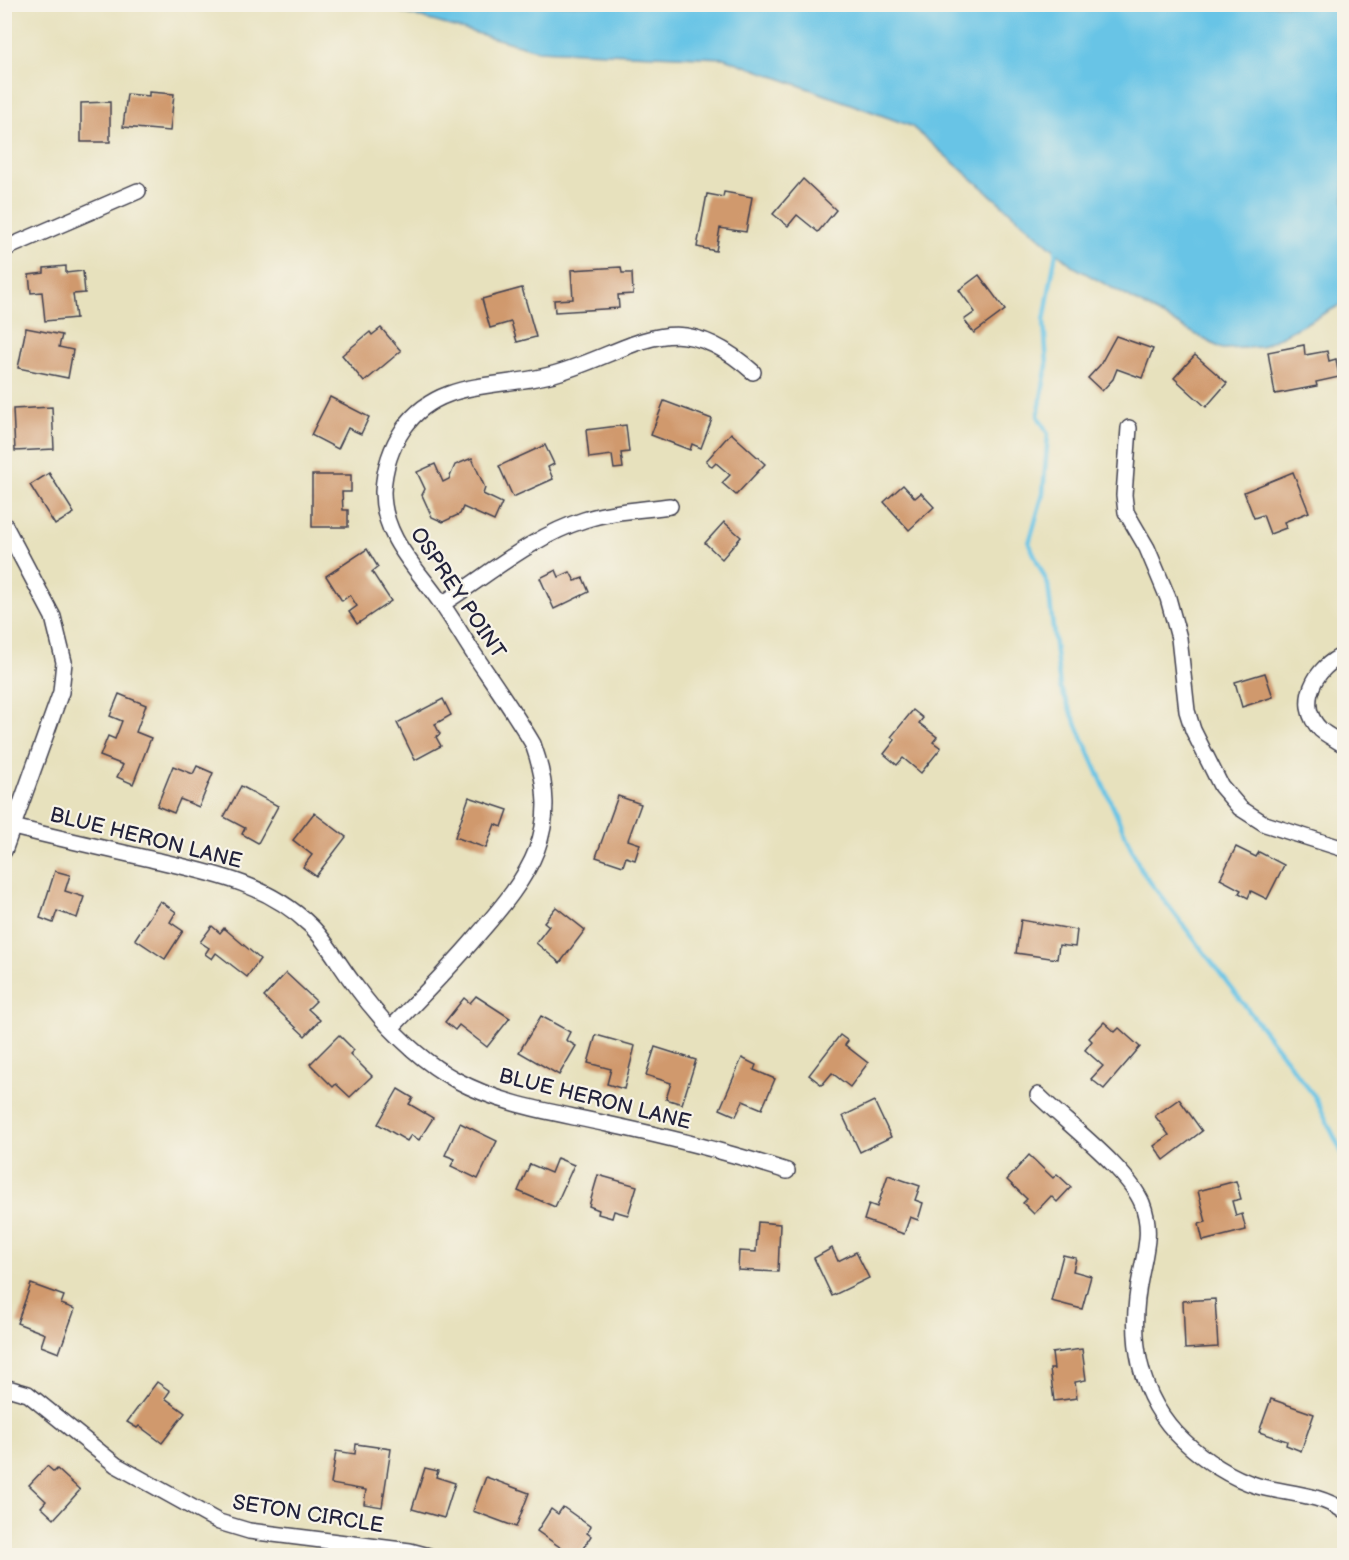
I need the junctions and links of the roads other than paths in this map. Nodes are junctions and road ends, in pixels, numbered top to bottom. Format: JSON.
{"nodes":[{"id":1,"x":138,"y":191,"type":"dead end"},
{"id":2,"x":4,"y":249,"type":"edge"},
{"id":3,"x":753,"y":372,"type":"dead end"},
{"id":4,"x":1129,"y":428,"type":"dead end"},
{"id":5,"x":670,"y":506,"type":"dead end"},
{"id":6,"x":4,"y":524,"type":"edge"},
{"id":7,"x":442,"y":604,"type":"junction"},
{"id":8,"x":1344,"y":655,"type":"edge"},
{"id":9,"x":1344,"y":746,"type":"edge"},
{"id":10,"x":13,"y":827,"type":"junction"},
{"id":11,"x":1344,"y":849,"type":"edge"},
{"id":12,"x":4,"y":851,"type":"edge"},
{"id":13,"x":391,"y":1028,"type":"junction"},
{"id":14,"x":1038,"y":1095,"type":"dead end"},
{"id":15,"x":787,"y":1171,"type":"dead end"},
{"id":16,"x":4,"y":1387,"type":"edge"},
{"id":17,"x":1344,"y":1511,"type":"edge"},
{"id":18,"x":429,"y":1556,"type":"edge"}],
"edges":[{"from":1,"to":2,"type":"street"},
{"from":3,"to":7,"type":"street","name":"OSPREY POINT"},
{"from":4,"to":11,"type":"street"},
{"from":5,"to":7,"type":"street"},
{"from":6,"to":10,"type":"street"},
{"from":7,"to":13,"type":"street","name":"OSPREY POINT"},
{"from":8,"to":9,"type":"street"},
{"from":10,"to":12,"type":"street"},
{"from":10,"to":13,"type":"street","name":"BLUE HERON LANE"},
{"from":13,"to":15,"type":"street","name":"BLUE HERON LANE"},
{"from":14,"to":17,"type":"street"},
{"from":16,"to":18,"type":"street","name":"SETON CIRCLE"}]}
